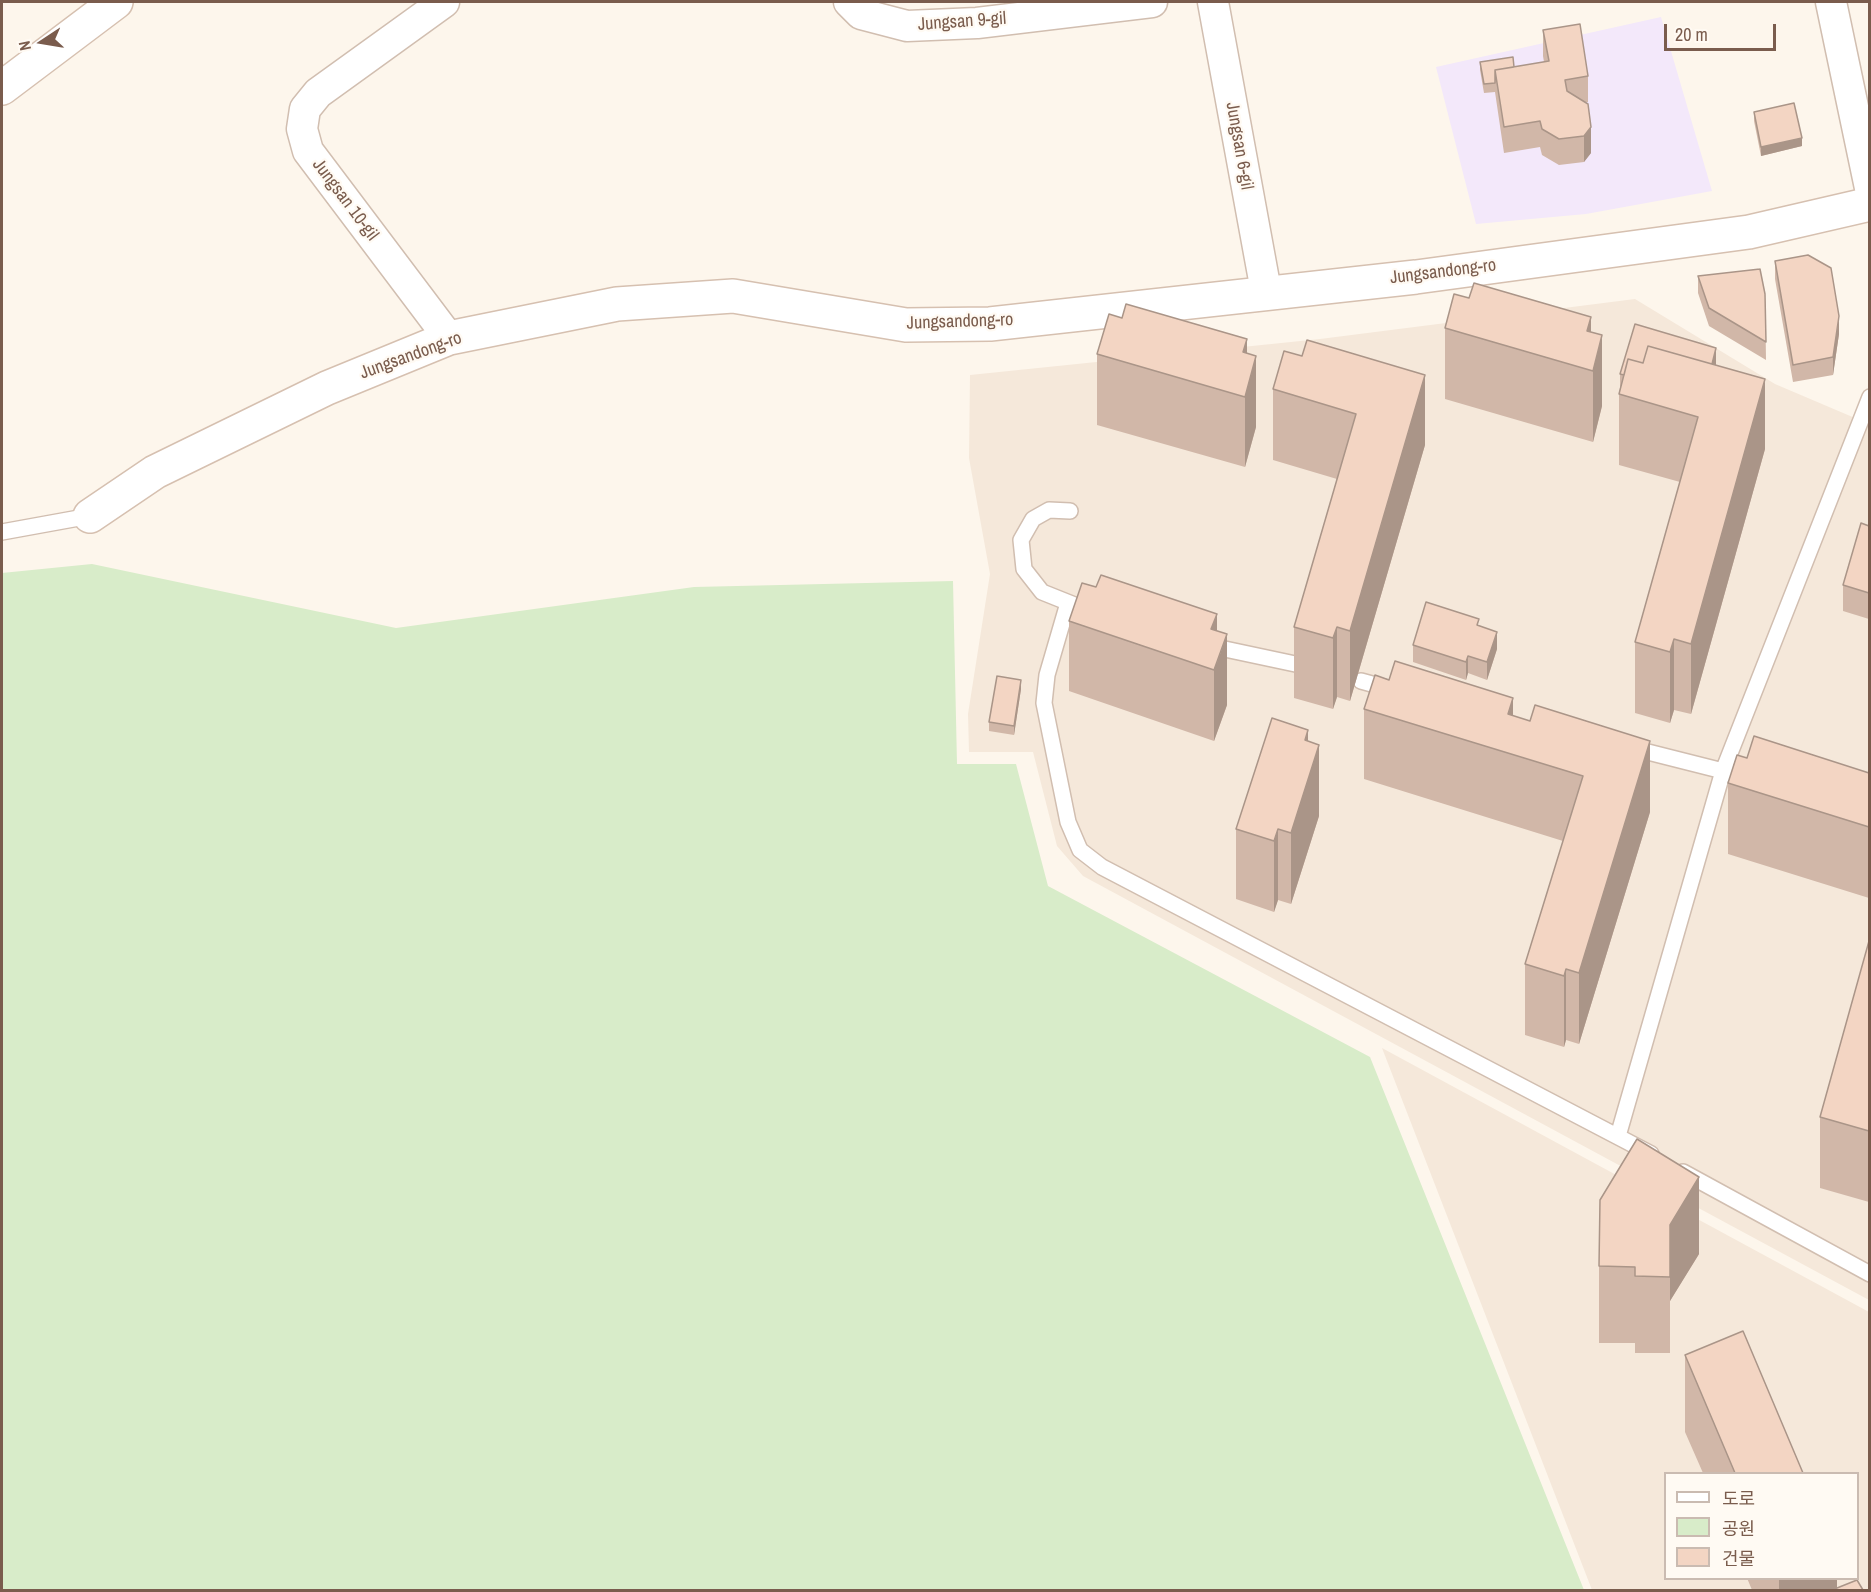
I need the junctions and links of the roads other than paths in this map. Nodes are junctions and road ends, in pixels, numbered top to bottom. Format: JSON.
{"nodes":[{"id":1,"x":116,"y":2,"type":"edge"},
{"id":2,"x":444,"y":2,"type":"edge"},
{"id":3,"x":849,"y":2,"type":"edge"},
{"id":4,"x":1152,"y":2,"type":"edge"},
{"id":5,"x":1213,"y":2,"type":"edge"},
{"id":6,"x":1831,"y":2,"type":"edge"},
{"id":7,"x":2,"y":88,"type":"edge"},
{"id":8,"x":1869,"y":188,"type":"edge"},
{"id":9,"x":1869,"y":204,"type":"edge"},
{"id":10,"x":1266,"y":291,"type":"junction"},
{"id":11,"x":449,"y":338,"type":"junction"},
{"id":12,"x":1869,"y":398,"type":"edge"},
{"id":13,"x":1070,"y":511,"type":"dead end"},
{"id":14,"x":90,"y":516,"type":"joint"},
{"id":15,"x":2,"y":532,"type":"edge"},
{"id":16,"x":1068,"y":603,"type":"junction"},
{"id":17,"x":1089,"y":610,"type":"edge"},
{"id":18,"x":1186,"y":639,"type":"edge"},
{"id":19,"x":1300,"y":665,"type":"edge"},
{"id":20,"x":1361,"y":681,"type":"dead end"},
{"id":21,"x":1406,"y":693,"type":"edge"},
{"id":22,"x":1621,"y":745,"type":"edge"},
{"id":23,"x":1723,"y":771,"type":"junction"},
{"id":24,"x":1745,"y":777,"type":"edge"},
{"id":25,"x":1618,"y":1136,"type":"junction"},
{"id":26,"x":1869,"y":1274,"type":"edge"}],
"edges":[{"from":1,"to":7,"type":"street"},
{"from":2,"to":11,"type":"street","name":"Jungsan 10-gil"},
{"from":3,"to":4,"type":"street","name":"Jungsan 9-gil"},
{"from":5,"to":10,"type":"street","name":"Jungsan 6-gil"},
{"from":6,"to":8,"type":"street"},
{"from":9,"to":10,"type":"street","name":"Jungsandong-ro"},
{"from":10,"to":11,"type":"street","name":"Jungsandong-ro"},
{"from":11,"to":14,"type":"street","name":"Jungsandong-ro"},
{"from":12,"to":23,"type":"lane"},
{"from":13,"to":16,"type":"lane"},
{"from":14,"to":15,"type":"lane"},
{"from":16,"to":17,"type":"lane"},
{"from":16,"to":25,"type":"lane"},
{"from":18,"to":19,"type":"lane"},
{"from":20,"to":21,"type":"lane"},
{"from":22,"to":23,"type":"lane"},
{"from":23,"to":24,"type":"lane"},
{"from":23,"to":25,"type":"lane"},
{"from":25,"to":26,"type":"lane"}]}
